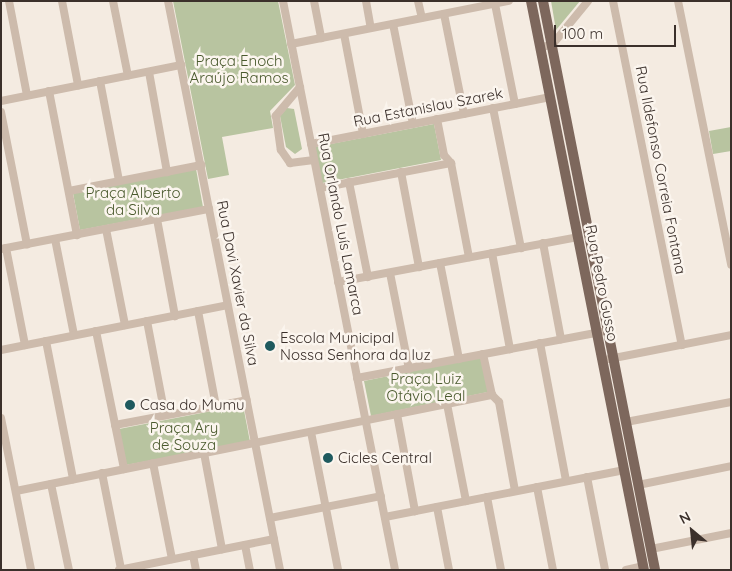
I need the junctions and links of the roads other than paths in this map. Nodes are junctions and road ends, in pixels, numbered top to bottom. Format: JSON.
{"nodes":[{"id":1,"x":9,"y":1,"type":"edge"},
{"id":2,"x":62,"y":1,"type":"edge"},
{"id":3,"x":113,"y":1,"type":"edge"},
{"id":4,"x":168,"y":1,"type":"edge"},
{"id":5,"x":283,"y":1,"type":"edge"},
{"id":6,"x":314,"y":1,"type":"edge"},
{"id":7,"x":366,"y":1,"type":"edge"},
{"id":8,"x":418,"y":1,"type":"edge"},
{"id":9,"x":509,"y":1,"type":"edge"},
{"id":10,"x":531,"y":1,"type":"edge"},
{"id":11,"x":544,"y":1,"type":"edge"},
{"id":12,"x":588,"y":1,"type":"edge"},
{"id":13,"x":613,"y":1,"type":"edge"},
{"id":14,"x":678,"y":1,"type":"edge"},
{"id":15,"x":495,"y":4,"type":"junction"},
{"id":16,"x":472,"y":5,"type":"edge"},
{"id":17,"x":444,"y":14,"type":"junction"},
{"id":18,"x":422,"y":18,"type":"junction"},
{"id":19,"x":393,"y":24,"type":"junction"},
{"id":20,"x":372,"y":28,"type":"junction"},
{"id":21,"x":344,"y":34,"type":"junction"},
{"id":22,"x":321,"y":38,"type":"junction"},
{"id":23,"x":291,"y":44,"type":"junction"},
{"id":24,"x":552,"y":45,"type":"junction"},
{"id":25,"x":540,"y":47,"type":"junction"},
{"id":26,"x":181,"y":65,"type":"junction"},
{"id":27,"x":149,"y":72,"type":"junction"},
{"id":28,"x":128,"y":76,"type":"junction"},
{"id":29,"x":100,"y":81,"type":"junction"},
{"id":30,"x":78,"y":86,"type":"junction"},
{"id":31,"x":300,"y":88,"type":"junction"},
{"id":32,"x":49,"y":91,"type":"junction"},
{"id":33,"x":27,"y":96,"type":"junction"},
{"id":34,"x":550,"y":97,"type":"junction"},
{"id":35,"x":1,"y":101,"type":"edge"},
{"id":36,"x":515,"y":104,"type":"junction"},
{"id":37,"x":493,"y":108,"type":"junction"},
{"id":38,"x":1,"y":112,"type":"edge"},
{"id":39,"x":464,"y":114,"type":"junction"},
{"id":40,"x":437,"y":119,"type":"junction"},
{"id":41,"x":413,"y":124,"type":"junction"},
{"id":42,"x":363,"y":134,"type":"junction"},
{"id":43,"x":311,"y":144,"type":"junction"},
{"id":44,"x":314,"y":160,"type":"junction"},
{"id":45,"x":451,"y":163,"type":"junction"},
{"id":46,"x":201,"y":165,"type":"junction"},
{"id":47,"x":168,"y":172,"type":"junction"},
{"id":48,"x":401,"y":172,"type":"junction"},
{"id":49,"x":119,"y":181,"type":"junction"},
{"id":50,"x":349,"y":182,"type":"junction"},
{"id":51,"x":320,"y":188,"type":"junction"},
{"id":52,"x":69,"y":191,"type":"junction"},
{"id":53,"x":209,"y":209,"type":"junction"},
{"id":54,"x":157,"y":219,"type":"junction"},
{"id":55,"x":106,"y":229,"type":"junction"},
{"id":56,"x":77,"y":235,"type":"junction"},
{"id":57,"x":578,"y":237,"type":"junction"},
{"id":58,"x":56,"y":239,"type":"junction"},
{"id":59,"x":543,"y":243,"type":"junction"},
{"id":60,"x":27,"y":244,"type":"junction"},
{"id":61,"x":521,"y":248,"type":"junction"},
{"id":62,"x":4,"y":249,"type":"edge"},
{"id":63,"x":492,"y":253,"type":"junction"},
{"id":64,"x":469,"y":257,"type":"junction"},
{"id":65,"x":440,"y":263,"type":"junction"},
{"id":66,"x":731,"y":265,"type":"edge"},
{"id":67,"x":419,"y":267,"type":"junction"},
{"id":68,"x":390,"y":273,"type":"junction"},
{"id":69,"x":368,"y":277,"type":"junction"},
{"id":70,"x":338,"y":282,"type":"junction"},
{"id":71,"x":228,"y":305,"type":"junction"},
{"id":72,"x":198,"y":311,"type":"junction"},
{"id":73,"x":175,"y":316,"type":"junction"},
{"id":74,"x":147,"y":321,"type":"junction"},
{"id":75,"x":125,"y":325,"type":"junction"},
{"id":76,"x":608,"y":330,"type":"junction"},
{"id":77,"x":96,"y":331,"type":"junction"},
{"id":78,"x":597,"y":332,"type":"junction"},
{"id":79,"x":74,"y":335,"type":"junction"},
{"id":80,"x":731,"y":335,"type":"edge"},
{"id":81,"x":561,"y":339,"type":"junction"},
{"id":82,"x":46,"y":341,"type":"junction"},
{"id":83,"x":540,"y":343,"type":"junction"},
{"id":84,"x":25,"y":345,"type":"junction"},
{"id":85,"x":682,"y":345,"type":"junction"},
{"id":86,"x":510,"y":349,"type":"junction"},
{"id":87,"x":1,"y":350,"type":"edge"},
{"id":88,"x":483,"y":354,"type":"junction"},
{"id":89,"x":613,"y":358,"type":"junction"},
{"id":90,"x":459,"y":359,"type":"junction"},
{"id":91,"x":602,"y":360,"type":"junction"},
{"id":92,"x":409,"y":368,"type":"junction"},
{"id":93,"x":358,"y":378,"type":"junction"},
{"id":94,"x":492,"y":395,"type":"junction"},
{"id":95,"x":247,"y":400,"type":"junction"},
{"id":96,"x":731,"y":402,"type":"edge"},
{"id":97,"x":447,"y":404,"type":"junction"},
{"id":98,"x":216,"y":406,"type":"junction"},
{"id":99,"x":397,"y":414,"type":"junction"},
{"id":100,"x":165,"y":416,"type":"junction"},
{"id":101,"x":1,"y":418,"type":"edge"},
{"id":102,"x":366,"y":421,"type":"junction"},
{"id":103,"x":626,"y":422,"type":"junction"},
{"id":104,"x":115,"y":425,"type":"junction"},
{"id":105,"x":311,"y":432,"type":"junction"},
{"id":106,"x":255,"y":443,"type":"junction"},
{"id":107,"x":204,"y":453,"type":"junction"},
{"id":108,"x":153,"y":463,"type":"junction"},
{"id":109,"x":731,"y":466,"type":"edge"},
{"id":110,"x":124,"y":469,"type":"junction"},
{"id":111,"x":624,"y":470,"type":"junction"},
{"id":112,"x":102,"y":473,"type":"junction"},
{"id":113,"x":587,"y":477,"type":"junction"},
{"id":114,"x":73,"y":479,"type":"junction"},
{"id":115,"x":566,"y":481,"type":"junction"},
{"id":116,"x":52,"y":484,"type":"junction"},
{"id":117,"x":638,"y":485,"type":"junction"},
{"id":118,"x":537,"y":487,"type":"junction"},
{"id":119,"x":16,"y":491,"type":"junction"},
{"id":120,"x":515,"y":491,"type":"junction"},
{"id":121,"x":381,"y":496,"type":"junction"},
{"id":122,"x":487,"y":497,"type":"junction"},
{"id":123,"x":466,"y":501,"type":"junction"},
{"id":124,"x":326,"y":507,"type":"junction"},
{"id":125,"x":437,"y":507,"type":"junction"},
{"id":126,"x":415,"y":511,"type":"junction"},
{"id":127,"x":385,"y":517,"type":"junction"},
{"id":128,"x":270,"y":518,"type":"junction"},
{"id":129,"x":731,"y":533,"type":"edge"},
{"id":130,"x":274,"y":539,"type":"junction"},
{"id":131,"x":245,"y":545,"type":"junction"},
{"id":132,"x":651,"y":549,"type":"junction"},
{"id":133,"x":222,"y":550,"type":"junction"},
{"id":134,"x":193,"y":555,"type":"junction"},
{"id":135,"x":172,"y":559,"type":"junction"},
{"id":136,"x":143,"y":567,"type":"edge"},
{"id":137,"x":643,"y":568,"type":"edge"},
{"id":138,"x":31,"y":570,"type":"edge"},
{"id":139,"x":69,"y":570,"type":"edge"},
{"id":140,"x":120,"y":570,"type":"edge"},
{"id":141,"x":196,"y":570,"type":"edge"},
{"id":142,"x":250,"y":570,"type":"edge"},
{"id":143,"x":280,"y":570,"type":"edge"},
{"id":144,"x":338,"y":570,"type":"edge"},
{"id":145,"x":395,"y":570,"type":"edge"},
{"id":146,"x":449,"y":570,"type":"edge"},
{"id":147,"x":501,"y":570,"type":"edge"},
{"id":148,"x":553,"y":570,"type":"edge"},
{"id":149,"x":605,"y":570,"type":"edge"},
{"id":150,"x":626,"y":570,"type":"edge"},
{"id":151,"x":655,"y":570,"type":"edge"}],
"edges":[{"from":1,"to":33,"type":"street"},
{"from":2,"to":30,"type":"street"},
{"from":3,"to":28,"type":"street"},
{"from":4,"to":26,"type":"street","name":"Rua Davi Xavier da Silva"},
{"from":5,"to":23,"type":"street","name":"Rua Orlando Luís Lamarca"},
{"from":6,"to":22,"type":"street"},
{"from":7,"to":20,"type":"street"},
{"from":8,"to":18,"type":"street"},
{"from":9,"to":15,"type":"street"},
{"from":10,"to":25,"type":"main road","name":"Rua Pedro Gusso"},
{"from":11,"to":24,"type":"main road","name":"Rua Pedro Gusso"},
{"from":12,"to":24,"type":"street"},
{"from":13,"to":85,"type":"street","name":"Rua Ildefonso Correia Fontana"},
{"from":14,"to":66,"type":"street"},
{"from":15,"to":16,"type":"street"},
{"from":15,"to":36,"type":"street"},
{"from":16,"to":17,"type":"street"},
{"from":17,"to":18,"type":"street"},
{"from":17,"to":39,"type":"street"},
{"from":18,"to":19,"type":"street"},
{"from":19,"to":20,"type":"street"},
{"from":19,"to":41,"type":"street"},
{"from":20,"to":21,"type":"street"},
{"from":21,"to":22,"type":"street"},
{"from":21,"to":42,"type":"street"},
{"from":22,"to":23,"type":"street"},
{"from":23,"to":31,"type":"street","name":"Rua Orlando Luís Lamarca"},
{"from":24,"to":25,"type":"street"},
{"from":24,"to":76,"type":"main road","name":"Rua Pedro Gusso"},
{"from":25,"to":34,"type":"main road","name":"Rua Pedro Gusso"},
{"from":26,"to":27,"type":"street"},
{"from":26,"to":46,"type":"street","name":"Rua Davi Xavier da Silva"},
{"from":27,"to":28,"type":"street"},
{"from":27,"to":47,"type":"street"},
{"from":28,"to":29,"type":"street"},
{"from":29,"to":30,"type":"street"},
{"from":29,"to":49,"type":"street"},
{"from":30,"to":32,"type":"street"},
{"from":31,"to":43,"type":"street","name":"Rua Orlando Luís Lamarca"},
{"from":31,"to":44,"type":"street"},
{"from":32,"to":33,"type":"street"},
{"from":32,"to":52,"type":"street"},
{"from":33,"to":35,"type":"street"},
{"from":34,"to":36,"type":"street","name":"Rua Estanislau Szarek"},
{"from":34,"to":57,"type":"main road","name":"Rua Pedro Gusso"},
{"from":36,"to":37,"type":"street","name":"Rua Estanislau Szarek"},
{"from":37,"to":39,"type":"street","name":"Rua Estanislau Szarek"},
{"from":37,"to":61,"type":"street"},
{"from":38,"to":60,"type":"street"},
{"from":39,"to":40,"type":"street","name":"Rua Estanislau Szarek"},
{"from":40,"to":41,"type":"street","name":"Rua Estanislau Szarek"},
{"from":40,"to":45,"type":"street"},
{"from":41,"to":42,"type":"street","name":"Rua Estanislau Szarek"},
{"from":42,"to":43,"type":"street","name":"Rua Estanislau Szarek"},
{"from":43,"to":44,"type":"street","name":"Rua Orlando Luís Lamarca"},
{"from":44,"to":51,"type":"street","name":"Rua Orlando Luís Lamarca"},
{"from":45,"to":48,"type":"street"},
{"from":45,"to":64,"type":"street"},
{"from":46,"to":47,"type":"street"},
{"from":46,"to":53,"type":"street","name":"Rua Davi Xavier da Silva"},
{"from":47,"to":49,"type":"street"},
{"from":48,"to":50,"type":"street"},
{"from":48,"to":67,"type":"street"},
{"from":49,"to":52,"type":"street"},
{"from":50,"to":51,"type":"street"},
{"from":50,"to":69,"type":"street"},
{"from":51,"to":70,"type":"street","name":"Rua Orlando Luís Lamarca"},
{"from":52,"to":56,"type":"street"},
{"from":53,"to":54,"type":"street"},
{"from":53,"to":71,"type":"street","name":"Rua Davi Xavier da Silva"},
{"from":54,"to":55,"type":"street"},
{"from":54,"to":73,"type":"street"},
{"from":55,"to":56,"type":"street"},
{"from":55,"to":75,"type":"street"},
{"from":56,"to":58,"type":"street"},
{"from":57,"to":59,"type":"street"},
{"from":57,"to":78,"type":"main road","name":"Rua Pedro Gusso"},
{"from":58,"to":60,"type":"street"},
{"from":58,"to":79,"type":"street"},
{"from":59,"to":61,"type":"street"},
{"from":59,"to":81,"type":"street"},
{"from":60,"to":62,"type":"street"},
{"from":61,"to":63,"type":"street"},
{"from":62,"to":84,"type":"street"},
{"from":63,"to":64,"type":"street"},
{"from":63,"to":86,"type":"street"},
{"from":64,"to":65,"type":"street"},
{"from":65,"to":67,"type":"street"},
{"from":65,"to":90,"type":"street"},
{"from":67,"to":68,"type":"street"},
{"from":68,"to":69,"type":"street"},
{"from":68,"to":92,"type":"street"},
{"from":69,"to":70,"type":"street"},
{"from":70,"to":93,"type":"street","name":"Rua Orlando Luís Lamarca"},
{"from":71,"to":72,"type":"street"},
{"from":71,"to":95,"type":"street","name":"Rua Davi Xavier da Silva"},
{"from":72,"to":73,"type":"street"},
{"from":72,"to":98,"type":"street"},
{"from":73,"to":74,"type":"street"},
{"from":74,"to":75,"type":"street"},
{"from":74,"to":100,"type":"street"},
{"from":75,"to":77,"type":"street"},
{"from":76,"to":78,"type":"street"},
{"from":76,"to":89,"type":"main road","name":"Rua Pedro Gusso"},
{"from":77,"to":79,"type":"street"},
{"from":77,"to":104,"type":"street"},
{"from":78,"to":81,"type":"street"},
{"from":78,"to":91,"type":"main road","name":"Rua Pedro Gusso"},
{"from":79,"to":82,"type":"street"},
{"from":80,"to":85,"type":"street"},
{"from":81,"to":83,"type":"street"},
{"from":82,"to":84,"type":"street"},
{"from":82,"to":114,"type":"street"},
{"from":83,"to":86,"type":"street"},
{"from":83,"to":115,"type":"street"},
{"from":84,"to":87,"type":"street"},
{"from":85,"to":89,"type":"street"},
{"from":86,"to":88,"type":"street"},
{"from":88,"to":90,"type":"street"},
{"from":88,"to":94,"type":"street"},
{"from":89,"to":91,"type":"street"},
{"from":89,"to":103,"type":"main road","name":"Rua Pedro Gusso"},
{"from":90,"to":92,"type":"street"},
{"from":91,"to":111,"type":"main road","name":"Rua Pedro Gusso"},
{"from":92,"to":93,"type":"street"},
{"from":93,"to":102,"type":"street","name":"Rua Orlando Luís Lamarca"},
{"from":94,"to":97,"type":"street"},
{"from":94,"to":120,"type":"street"},
{"from":95,"to":98,"type":"street"},
{"from":95,"to":106,"type":"street","name":"Rua Davi Xavier da Silva"},
{"from":96,"to":103,"type":"street"},
{"from":97,"to":99,"type":"street"},
{"from":97,"to":123,"type":"street"},
{"from":98,"to":100,"type":"street"},
{"from":99,"to":102,"type":"street"},
{"from":99,"to":126,"type":"street"},
{"from":100,"to":104,"type":"street"},
{"from":101,"to":119,"type":"street"},
{"from":102,"to":105,"type":"street"},
{"from":102,"to":121,"type":"street","name":"Rua Orlando Luís Lamarca"},
{"from":103,"to":117,"type":"main road","name":"Rua Pedro Gusso"},
{"from":104,"to":110,"type":"street"},
{"from":105,"to":106,"type":"street"},
{"from":105,"to":124,"type":"street"},
{"from":106,"to":107,"type":"street"},
{"from":106,"to":128,"type":"street","name":"Rua Davi Xavier da Silva"},
{"from":107,"to":108,"type":"street"},
{"from":107,"to":133,"type":"street"},
{"from":108,"to":110,"type":"street"},
{"from":108,"to":135,"type":"street"},
{"from":109,"to":117,"type":"street"},
{"from":110,"to":112,"type":"street"},
{"from":111,"to":113,"type":"street"},
{"from":111,"to":137,"type":"main road","name":"Rua Pedro Gusso"},
{"from":112,"to":114,"type":"street"},
{"from":112,"to":140,"type":"street"},
{"from":113,"to":115,"type":"street"},
{"from":113,"to":149,"type":"street"},
{"from":114,"to":116,"type":"street"},
{"from":115,"to":118,"type":"street"},
{"from":116,"to":119,"type":"street"},
{"from":116,"to":139,"type":"street"},
{"from":117,"to":132,"type":"main road","name":"Rua Pedro Gusso"},
{"from":118,"to":120,"type":"street"},
{"from":118,"to":148,"type":"street"},
{"from":119,"to":138,"type":"street"},
{"from":120,"to":122,"type":"street"},
{"from":121,"to":124,"type":"street"},
{"from":121,"to":127,"type":"street","name":"Rua Orlando Luís Lamarca"},
{"from":122,"to":123,"type":"street"},
{"from":122,"to":147,"type":"street"},
{"from":123,"to":125,"type":"street"},
{"from":124,"to":128,"type":"street"},
{"from":124,"to":144,"type":"street"},
{"from":125,"to":126,"type":"street"},
{"from":125,"to":146,"type":"street"},
{"from":126,"to":127,"type":"street"},
{"from":127,"to":145,"type":"street","name":"Rua Orlando Luís Lamarca"},
{"from":128,"to":130,"type":"street","name":"Rua Davi Xavier da Silva"},
{"from":129,"to":132,"type":"street"},
{"from":130,"to":131,"type":"street"},
{"from":130,"to":143,"type":"street","name":"Rua Davi Xavier da Silva"},
{"from":131,"to":133,"type":"street"},
{"from":131,"to":142,"type":"street"},
{"from":132,"to":151,"type":"main road","name":"Rua Pedro Gusso"},
{"from":133,"to":134,"type":"street"},
{"from":134,"to":135,"type":"street"},
{"from":134,"to":141,"type":"street"},
{"from":135,"to":136,"type":"street"},
{"from":136,"to":140,"type":"street"},
{"from":137,"to":150,"type":"street"}]}
